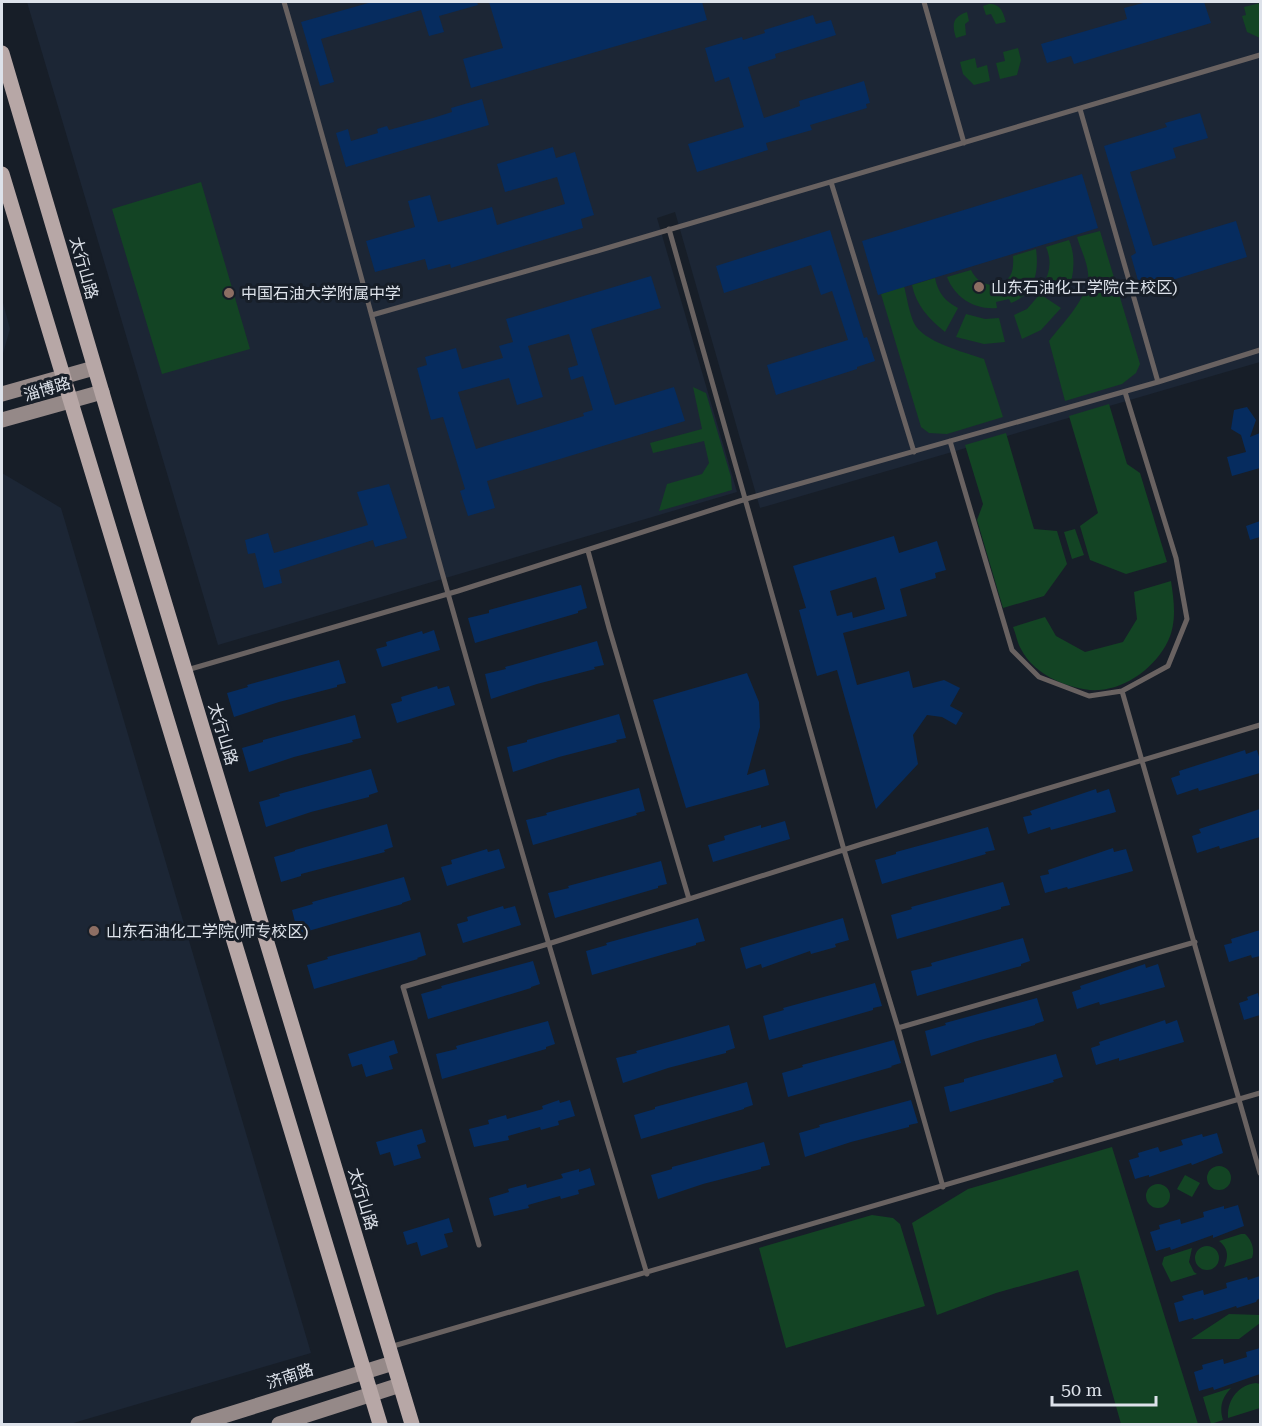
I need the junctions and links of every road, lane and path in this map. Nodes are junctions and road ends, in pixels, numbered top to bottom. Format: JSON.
{"nodes":[{"id":1,"x":286,"y":2,"type":"edge"},
{"id":2,"x":924,"y":2,"type":"edge"},
{"id":3,"x":2,"y":53,"type":"edge"},
{"id":4,"x":1260,"y":56,"type":"edge"},
{"id":5,"x":1080,"y":109,"type":"junction"},
{"id":6,"x":964,"y":143,"type":"junction"},
{"id":7,"x":2,"y":174,"type":"edge"},
{"id":8,"x":831,"y":182,"type":"junction"},
{"id":9,"x":669,"y":229,"type":"junction"},
{"id":10,"x":372,"y":315,"type":"junction"},
{"id":11,"x":1260,"y":350,"type":"edge"},
{"id":12,"x":94,"y":368,"type":"junction"},
{"id":13,"x":62,"y":377,"type":"junction"},
{"id":14,"x":1158,"y":382,"type":"junction"},
{"id":15,"x":102,"y":392,"type":"junction"},
{"id":16,"x":1125,"y":392,"type":"junction"},
{"id":17,"x":2,"y":394,"type":"edge"},
{"id":18,"x":69,"y":401,"type":"junction"},
{"id":19,"x":2,"y":420,"type":"edge"},
{"id":20,"x":950,"y":441,"type":"junction"},
{"id":21,"x":914,"y":452,"type":"junction"},
{"id":22,"x":746,"y":499,"type":"junction"},
{"id":23,"x":588,"y":550,"type":"junction"},
{"id":24,"x":448,"y":594,"type":"junction"},
{"id":25,"x":185,"y":671,"type":"junction"},
{"id":26,"x":1122,"y":691,"type":"junction"},
{"id":27,"x":1260,"y":725,"type":"edge"},
{"id":28,"x":1142,"y":760,"type":"junction"},
{"id":29,"x":844,"y":850,"type":"junction"},
{"id":30,"x":689,"y":899,"type":"junction"},
{"id":31,"x":1195,"y":942,"type":"junction"},
{"id":32,"x":548,"y":944,"type":"junction"},
{"id":33,"x":898,"y":1028,"type":"junction"},
{"id":34,"x":1260,"y":1094,"type":"edge"},
{"id":35,"x":1240,"y":1100,"type":"junction"},
{"id":36,"x":1260,"y":1173,"type":"edge"},
{"id":37,"x":943,"y":1187,"type":"junction"},
{"id":38,"x":479,"y":1245,"type":"dead end"},
{"id":39,"x":647,"y":1274,"type":"junction"},
{"id":40,"x":391,"y":1355,"type":"junction"},
{"id":41,"x":364,"y":1372,"type":"junction"},
{"id":42,"x":400,"y":1385,"type":"junction"},
{"id":43,"x":370,"y":1395,"type":"junction"},
{"id":44,"x":198,"y":1425,"type":"edge"},
{"id":45,"x":279,"y":1425,"type":"edge"},
{"id":46,"x":380,"y":1425,"type":"edge"},
{"id":47,"x":412,"y":1425,"type":"edge"}],
"edges":[{"from":1,"to":10,"type":"lane"},
{"from":2,"to":6,"type":"lane"},
{"from":3,"to":12,"type":"main road","name":"太行山路"},
{"from":4,"to":5,"type":"lane"},
{"from":5,"to":6,"type":"lane"},
{"from":5,"to":14,"type":"lane"},
{"from":6,"to":8,"type":"lane"},
{"from":7,"to":13,"type":"main road"},
{"from":8,"to":9,"type":"lane"},
{"from":8,"to":21,"type":"lane"},
{"from":9,"to":10,"type":"lane"},
{"from":9,"to":22,"type":"lane"},
{"from":10,"to":24,"type":"lane"},
{"from":11,"to":14,"type":"lane"},
{"from":12,"to":13,"type":"main road","name":"淄博路"},
{"from":12,"to":15,"type":"main road","name":"太行山路"},
{"from":13,"to":17,"type":"main road","name":"淄博路"},
{"from":13,"to":18,"type":"main road"},
{"from":14,"to":16,"type":"lane"},
{"from":15,"to":18,"type":"main road","name":"淄博路"},
{"from":15,"to":25,"type":"main road","name":"太行山路"},
{"from":16,"to":20,"type":"lane"},
{"from":16,"to":26,"type":"lane"},
{"from":18,"to":19,"type":"main road","name":"淄博路"},
{"from":18,"to":41,"type":"main road"},
{"from":20,"to":21,"type":"lane"},
{"from":20,"to":26,"type":"lane"},
{"from":21,"to":22,"type":"lane"},
{"from":22,"to":23,"type":"lane"},
{"from":22,"to":29,"type":"lane"},
{"from":23,"to":24,"type":"lane"},
{"from":23,"to":30,"type":"lane"},
{"from":24,"to":25,"type":"lane"},
{"from":24,"to":32,"type":"lane"},
{"from":25,"to":40,"type":"main road","name":"太行山路"},
{"from":26,"to":28,"type":"lane"},
{"from":27,"to":28,"type":"lane"},
{"from":28,"to":29,"type":"lane"},
{"from":28,"to":31,"type":"lane"},
{"from":29,"to":30,"type":"lane"},
{"from":29,"to":33,"type":"lane"},
{"from":30,"to":32,"type":"lane"},
{"from":31,"to":33,"type":"lane"},
{"from":31,"to":35,"type":"lane"},
{"from":32,"to":38,"type":"lane"},
{"from":32,"to":39,"type":"lane"},
{"from":33,"to":37,"type":"lane"},
{"from":34,"to":35,"type":"lane"},
{"from":35,"to":36,"type":"lane"},
{"from":35,"to":37,"type":"lane"},
{"from":37,"to":39,"type":"lane"},
{"from":39,"to":40,"type":"lane"},
{"from":40,"to":41,"type":"main road","name":"济南路"},
{"from":40,"to":42,"type":"main road","name":"太行山路"},
{"from":41,"to":43,"type":"main road"},
{"from":41,"to":44,"type":"main road","name":"济南路"},
{"from":42,"to":43,"type":"main road"},
{"from":42,"to":47,"type":"main road","name":"太行山路"},
{"from":43,"to":45,"type":"main road"},
{"from":43,"to":46,"type":"main road"}]}
